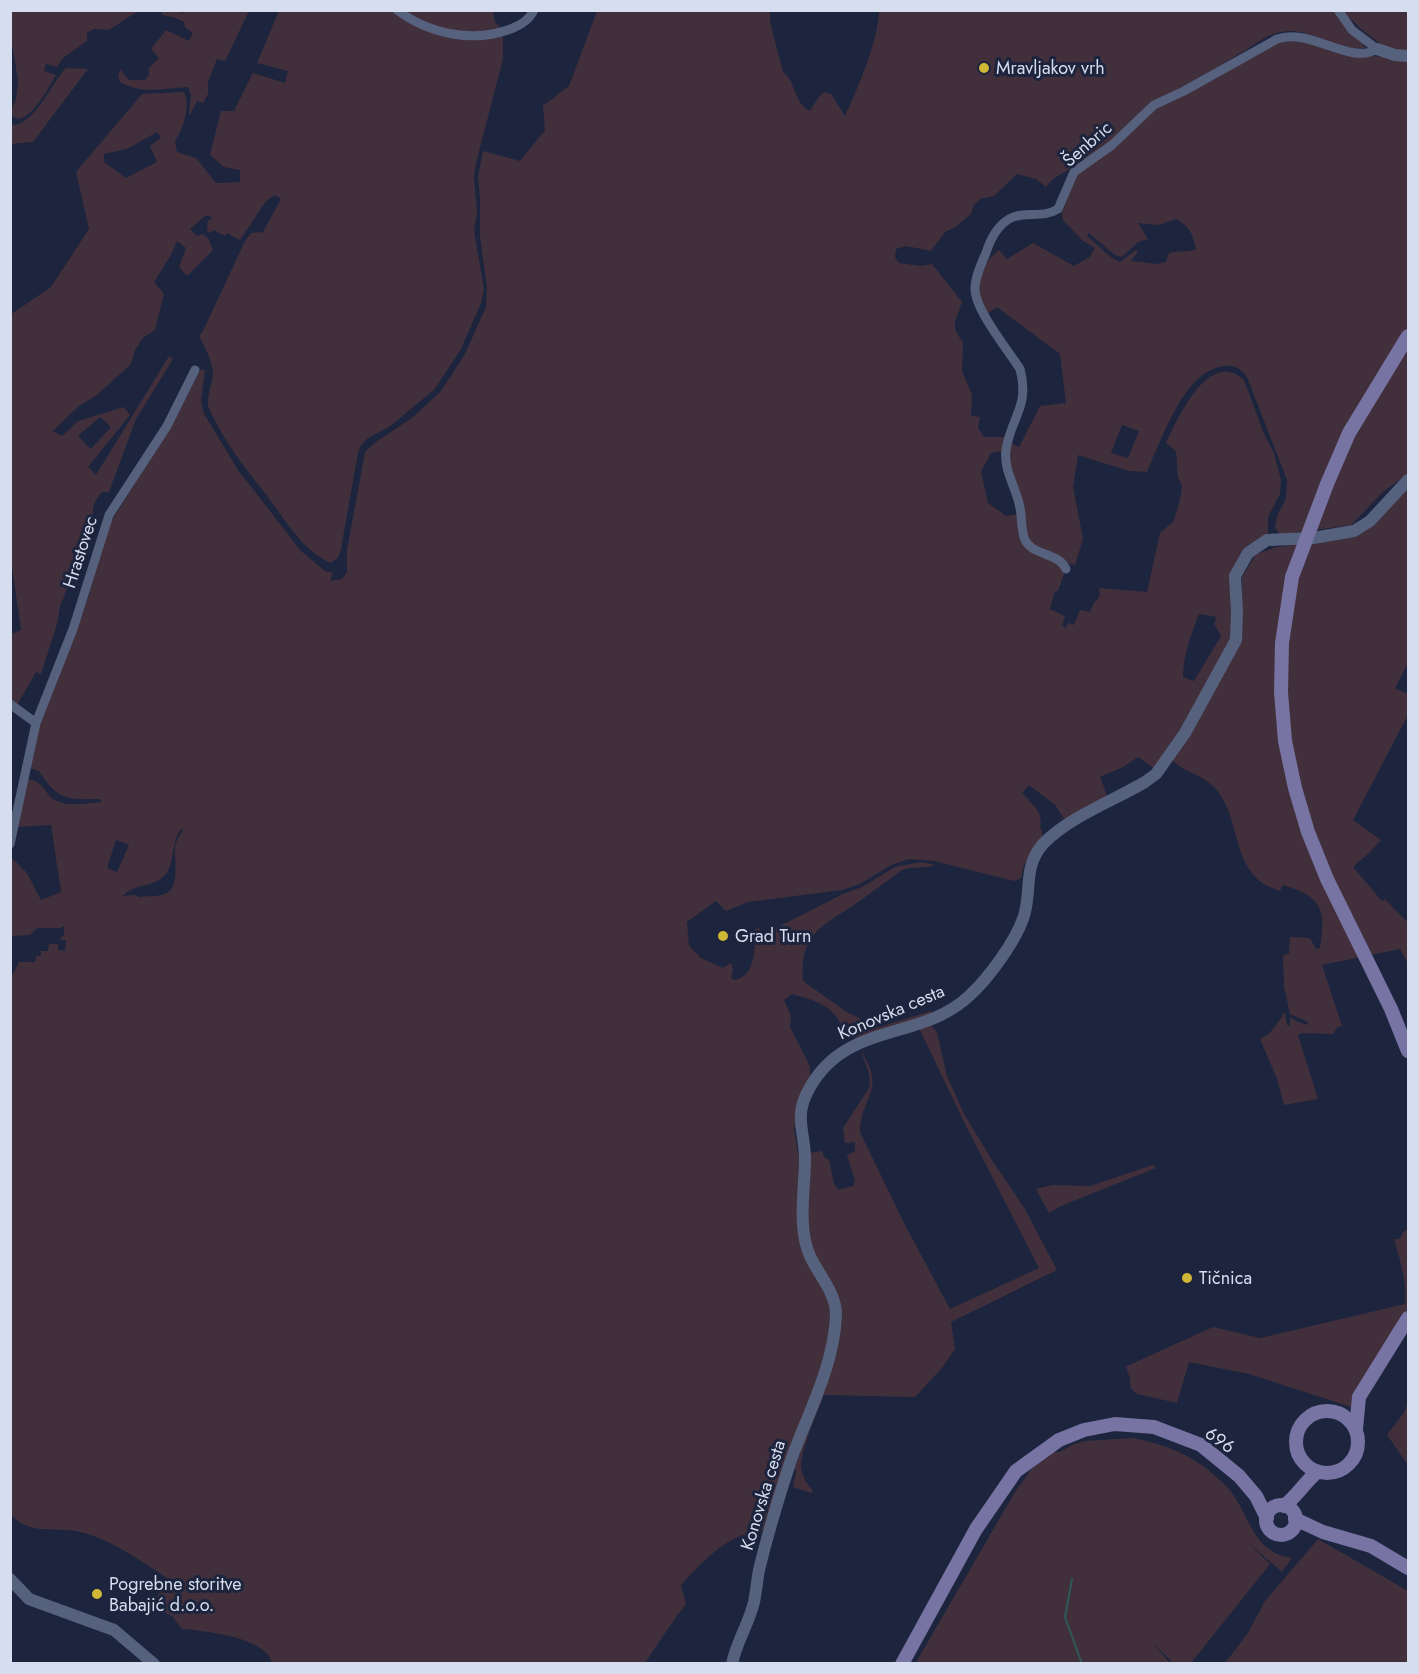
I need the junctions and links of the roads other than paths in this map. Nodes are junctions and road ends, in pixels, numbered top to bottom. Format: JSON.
{"nodes":[{"id":1,"x":397,"y":10,"type":"edge"},
{"id":2,"x":534,"y":10,"type":"edge"},
{"id":3,"x":1338,"y":10,"type":"edge"},
{"id":4,"x":1377,"y":49,"type":"junction"},
{"id":5,"x":1408,"y":56,"type":"edge"},
{"id":6,"x":1408,"y":336,"type":"edge"},
{"id":7,"x":195,"y":370,"type":"dead end"},
{"id":8,"x":1408,"y":480,"type":"edge"},
{"id":9,"x":1306,"y":538,"type":"junction"},
{"id":10,"x":1066,"y":569,"type":"dead end"},
{"id":11,"x":10,"y":704,"type":"edge"},
{"id":12,"x":36,"y":723,"type":"junction"},
{"id":13,"x":10,"y":844,"type":"edge"},
{"id":14,"x":1408,"y":1051,"type":"edge"},
{"id":15,"x":1408,"y":1318,"type":"edge"},
{"id":16,"x":1359,"y":1397,"type":"junction"},
{"id":17,"x":1332,"y":1410,"type":"junction"},
{"id":18,"x":1356,"y":1429,"type":"junction"},
{"id":19,"x":1301,"y":1459,"type":"junction"},
{"id":20,"x":1317,"y":1472,"type":"junction"},
{"id":21,"x":1306,"y":1481,"type":"junction"},
{"id":22,"x":1256,"y":1496,"type":"junction"},
{"id":23,"x":1289,"y":1508,"type":"junction"},
{"id":24,"x":1267,"y":1518,"type":"junction"},
{"id":25,"x":1290,"y":1532,"type":"junction"},
{"id":26,"x":1323,"y":1532,"type":"junction"},
{"id":27,"x":1408,"y":1568,"type":"edge"},
{"id":28,"x":10,"y":1579,"type":"edge"},
{"id":29,"x":154,"y":1664,"type":"edge"},
{"id":30,"x":732,"y":1664,"type":"edge"},
{"id":31,"x":902,"y":1664,"type":"edge"}],
"edges":[{"from":1,"to":2,"type":"street"},
{"from":3,"to":4,"type":"street"},
{"from":4,"to":5,"type":"street"},
{"from":4,"to":10,"type":"street","name":"Šenbric"},
{"from":6,"to":9,"type":"main road"},
{"from":7,"to":12,"type":"street","name":"Hrastovec"},
{"from":8,"to":9,"type":"street","name":"Konovska cesta"},
{"from":9,"to":14,"type":"main road"},
{"from":9,"to":30,"type":"street","name":"Konovska cesta"},
{"from":11,"to":12,"type":"street"},
{"from":12,"to":13,"type":"street","name":"Hrastovec"},
{"from":15,"to":16,"type":"main road"},
{"from":16,"to":17,"type":"main road"},
{"from":16,"to":18,"type":"main road"},
{"from":17,"to":18,"type":"main road"},
{"from":17,"to":19,"type":"main road"},
{"from":18,"to":20,"type":"main road"},
{"from":19,"to":20,"type":"main road"},
{"from":19,"to":21,"type":"main road"},
{"from":20,"to":21,"type":"main road"},
{"from":21,"to":23,"type":"main road"},
{"from":22,"to":23,"type":"main road","name":"696","number":"696"},
{"from":22,"to":24,"type":"main road","name":"696","number":"696"},
{"from":22,"to":31,"type":"main road","name":"696","number":"696"},
{"from":23,"to":24,"type":"main road"},
{"from":23,"to":25,"type":"main road"},
{"from":23,"to":26,"type":"main road","name":"696","number":"696"},
{"from":24,"to":25,"type":"main road","name":"696","number":"696"},
{"from":25,"to":26,"type":"main road","name":"696","number":"696"},
{"from":26,"to":27,"type":"main road","name":"696","number":"696"},
{"from":28,"to":29,"type":"street"}]}
